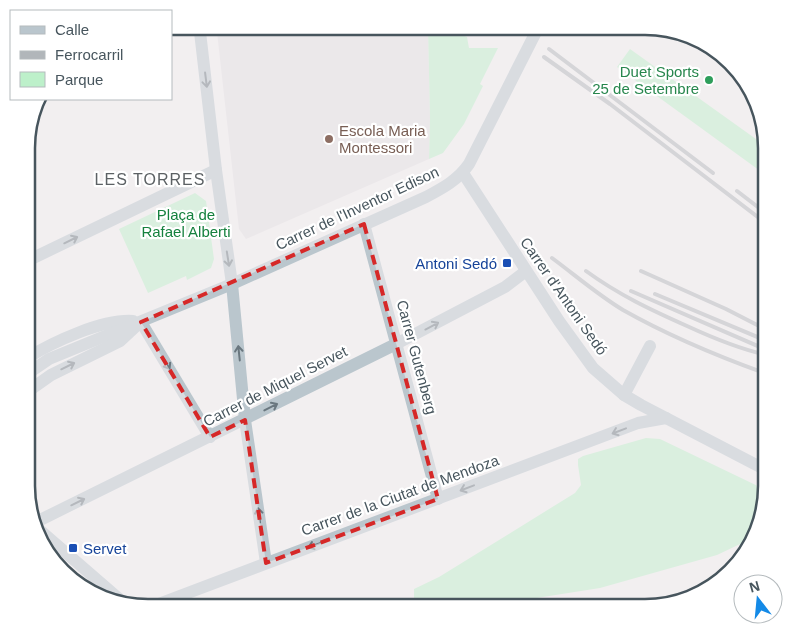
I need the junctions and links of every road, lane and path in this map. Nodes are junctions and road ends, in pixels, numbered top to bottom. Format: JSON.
{"nodes":[{"id":1,"x":200,"y":35,"type":"edge"},
{"id":2,"x":534,"y":35,"type":"edge"},
{"id":3,"x":216,"y":170,"type":"junction"},
{"id":4,"x":463,"y":173,"type":"junction"},
{"id":5,"x":364,"y":224,"type":"junction"},
{"id":6,"x":35,"y":257,"type":"edge"},
{"id":7,"x":526,"y":271,"type":"junction"},
{"id":8,"x":232,"y":284,"type":"junction"},
{"id":9,"x":141,"y":322,"type":"junction"},
{"id":10,"x":396,"y":344,"type":"junction"},
{"id":11,"x":650,"y":346,"type":"dead end"},
{"id":12,"x":35,"y":353,"type":"edge"},
{"id":13,"x":35,"y":369,"type":"edge"},
{"id":14,"x":35,"y":386,"type":"edge"},
{"id":15,"x":624,"y":395,"type":"junction"},
{"id":16,"x":666,"y":418,"type":"junction"},
{"id":17,"x":245,"y":420,"type":"junction"},
{"id":18,"x":210,"y":437,"type":"junction"},
{"id":19,"x":758,"y":466,"type":"edge"},
{"id":20,"x":438,"y":499,"type":"junction"},
{"id":21,"x":41,"y":522,"type":"edge"},
{"id":22,"x":47,"y":535,"type":"edge"},
{"id":23,"x":266,"y":563,"type":"junction"},
{"id":24,"x":112,"y":592,"type":"edge"},
{"id":25,"x":172,"y":599,"type":"edge"}],
"edges":[{"from":1,"to":3,"type":"street","one_way":true},
{"from":2,"to":4,"type":"street","name":"Carrer de l'Inventor Edison"},
{"from":6,"to":3,"type":"street","one_way":true},
{"from":3,"to":8,"type":"street","one_way":true},
{"from":4,"to":5,"type":"street","name":"Carrer de l'Inventor Edison"},
{"from":4,"to":7,"type":"street","name":"Carrer d'Antoni Sedó"},
{"from":5,"to":8,"type":"street","name":"Carrer de l'Inventor Edison"},
{"from":5,"to":10,"type":"street","name":"Carrer Gutenberg"},
{"from":10,"to":7,"type":"street","name":"Carrer de Miquel Servet","one_way":true},
{"from":7,"to":15,"type":"street","name":"Carrer d'Antoni Sedó"},
{"from":8,"to":9,"type":"street","name":"Carrer de l'Inventor Edison"},
{"from":17,"to":8,"type":"street","one_way":true},
{"from":9,"to":12,"type":"street","name":"Carrer de l'Inventor Edison"},
{"from":9,"to":13,"type":"street","name":"Carrer de l'Inventor Edison"},
{"from":14,"to":9,"type":"street","name":"Carrer de l'Inventor Edison","one_way":true},
{"from":9,"to":18,"type":"street","one_way":true},
{"from":17,"to":10,"type":"street","name":"Carrer de Miquel Servet","one_way":true},
{"from":10,"to":20,"type":"street","name":"Carrer Gutenberg"},
{"from":11,"to":15,"type":"street"},
{"from":15,"to":16,"type":"street","name":"Carrer d'Antoni Sedó"},
{"from":16,"to":19,"type":"street","name":"Carrer d'Antoni Sedó"},
{"from":16,"to":20,"type":"street","name":"Carrer de la Ciutat de Mendoza","one_way":true},
{"from":17,"to":18,"type":"street","name":"Carrer de Miquel Servet"},
{"from":23,"to":17,"type":"street","one_way":true},
{"from":21,"to":18,"type":"street","name":"Carrer de Miquel Servet","one_way":true},
{"from":20,"to":23,"type":"street","name":"Carrer de la Ciutat de Mendoza","one_way":true},
{"from":22,"to":24,"type":"street"},
{"from":23,"to":25,"type":"street","name":"Carrer de la Ciutat de Mendoza"}]}
